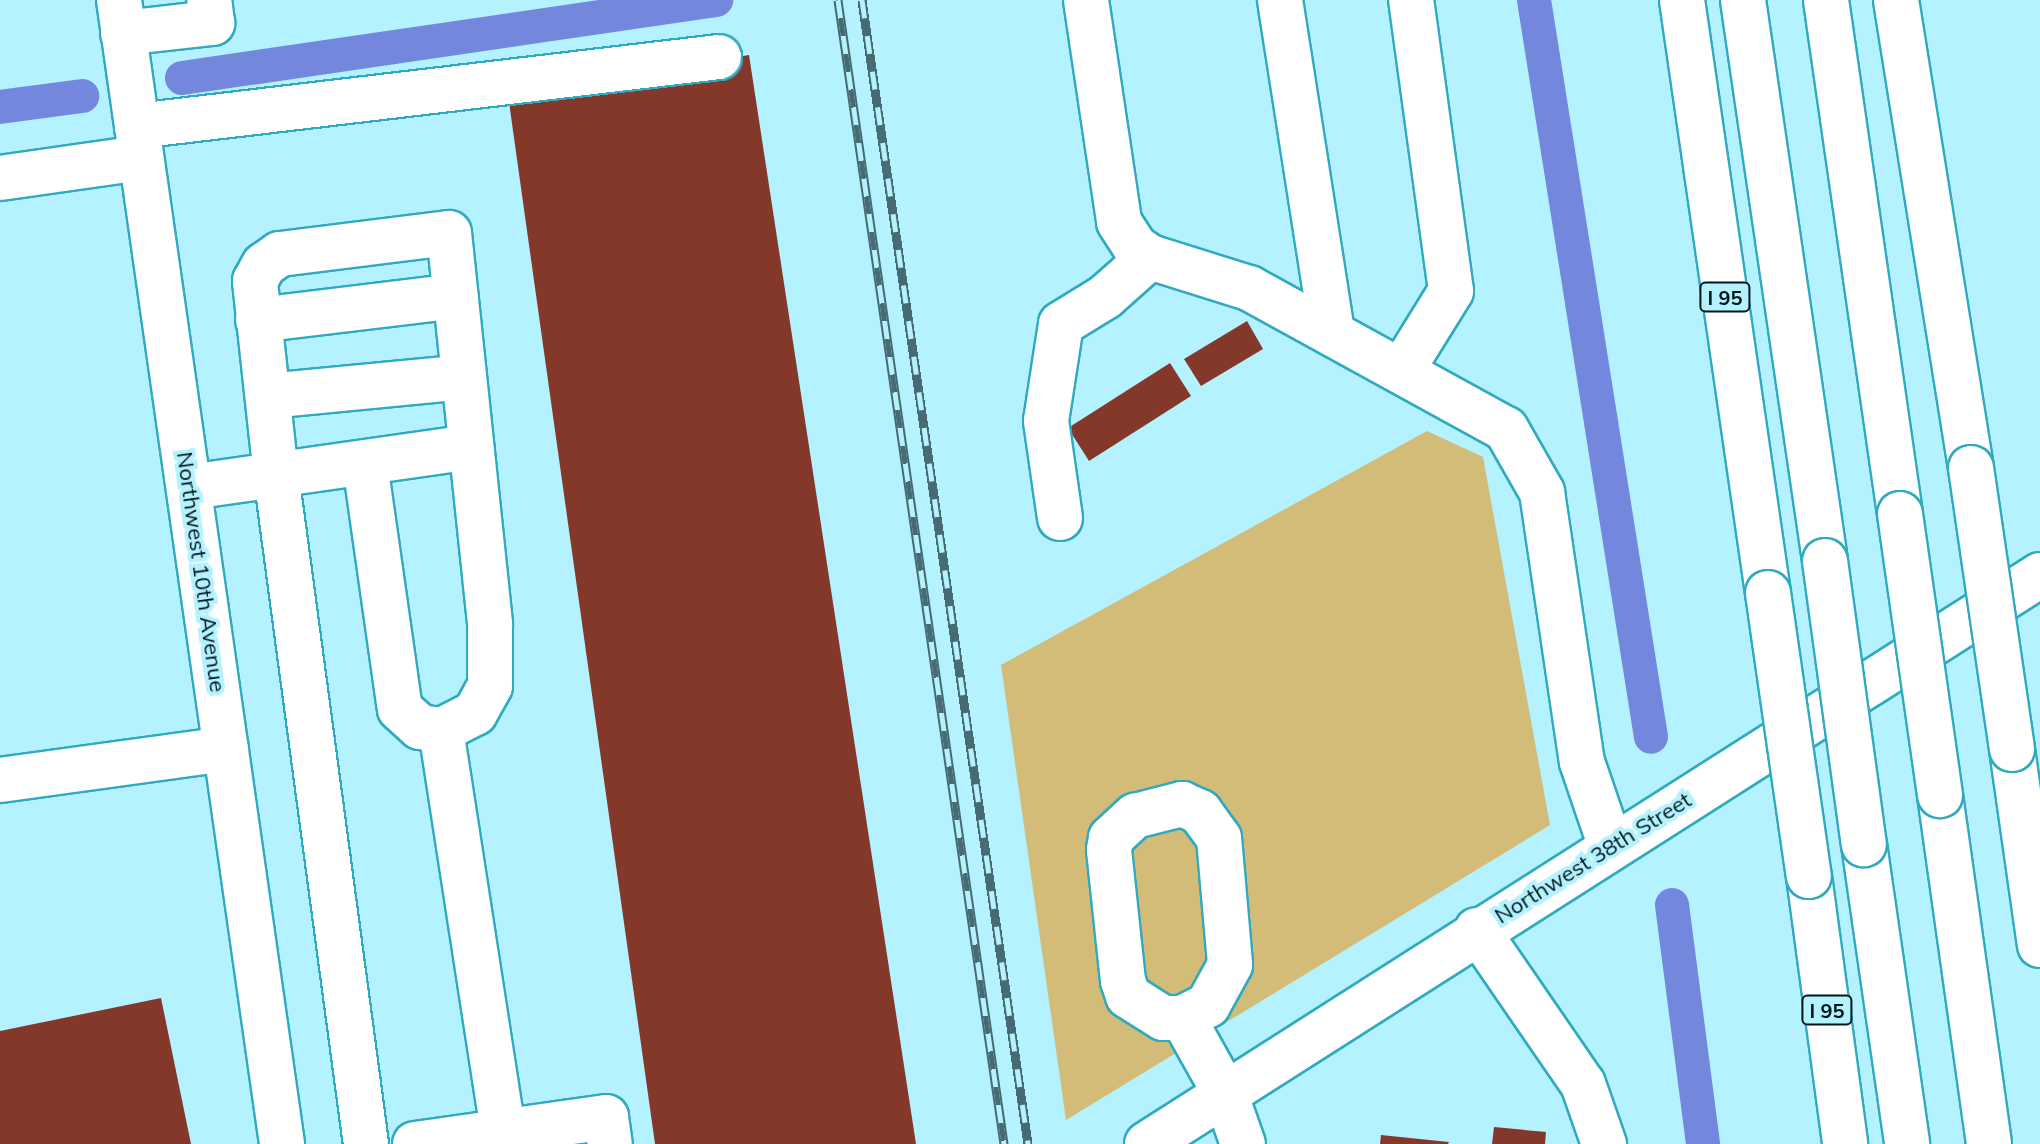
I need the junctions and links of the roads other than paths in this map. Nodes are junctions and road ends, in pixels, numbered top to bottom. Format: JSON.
{"nodes":[{"id":1,"x":209,"y":0,"type":"edge"},
{"id":2,"x":1086,"y":0,"type":"edge"},
{"id":3,"x":1280,"y":0,"type":"edge"},
{"id":4,"x":1411,"y":0,"type":"edge"},
{"id":5,"x":1682,"y":0,"type":"edge"},
{"id":6,"x":1743,"y":0,"type":"edge"},
{"id":7,"x":1826,"y":0,"type":"edge"},
{"id":8,"x":1896,"y":0,"type":"edge"},
{"id":9,"x":121,"y":17,"type":"edge"},
{"id":10,"x":719,"y":57,"type":"dead end"},
{"id":11,"x":139,"y":142,"type":"junction"},
{"id":12,"x":0,"y":178,"type":"edge"},
{"id":13,"x":1150,"y":257,"type":"junction"},
{"id":14,"x":456,"y":296,"type":"junction"},
{"id":15,"x":258,"y":320,"type":"junction"},
{"id":16,"x":1332,"y":332,"type":"junction"},
{"id":17,"x":1402,"y":370,"type":"junction"},
{"id":18,"x":464,"y":377,"type":"junction"},
{"id":19,"x":268,"y":396,"type":"junction"},
{"id":20,"x":471,"y":447,"type":"junction"},
{"id":21,"x":365,"y":464,"type":"junction"},
{"id":22,"x":276,"y":475,"type":"junction"},
{"id":23,"x":190,"y":487,"type":"junction"},
{"id":24,"x":1060,"y":518,"type":"dead end"},
{"id":25,"x":2040,"y":575,"type":"edge"},
{"id":26,"x":441,"y":730,"type":"junction"},
{"id":27,"x":226,"y":749,"type":"junction"},
{"id":28,"x":0,"y":780,"type":"edge"},
{"id":29,"x":1611,"y":847,"type":"junction"},
{"id":30,"x":1477,"y":930,"type":"junction"},
{"id":31,"x":2040,"y":945,"type":"edge"},
{"id":32,"x":1183,"y":1018,"type":"junction"},
{"id":33,"x":1225,"y":1093,"type":"junction"},
{"id":34,"x":504,"y":1138,"type":"edge"},
{"id":35,"x":282,"y":1144,"type":"edge"},
{"id":36,"x":366,"y":1144,"type":"edge"},
{"id":37,"x":415,"y":1144,"type":"edge"},
{"id":38,"x":610,"y":1144,"type":"edge"},
{"id":39,"x":1147,"y":1144,"type":"edge"},
{"id":40,"x":1243,"y":1144,"type":"edge"},
{"id":41,"x":1604,"y":1144,"type":"edge"},
{"id":42,"x":1845,"y":1144,"type":"edge"},
{"id":43,"x":1907,"y":1144,"type":"edge"},
{"id":44,"x":1989,"y":1144,"type":"edge"}],
"edges":[{"from":1,"to":9,"type":"main road"},
{"from":2,"to":13,"type":"main road"},
{"from":3,"to":16,"type":"main road"},
{"from":4,"to":17,"type":"main road"},
{"from":5,"to":42,"type":"main road","number":"I 95","bridge":true},
{"from":6,"to":43,"type":"main road","bridge":true},
{"from":7,"to":44,"type":"main road","bridge":true},
{"from":8,"to":31,"type":"main road","bridge":true},
{"from":9,"to":11,"type":"main road","name":"Northwest 10th Avenue"},
{"from":10,"to":11,"type":"main road"},
{"from":11,"to":12,"type":"main road"},
{"from":11,"to":23,"type":"main road","name":"Northwest 10th Avenue"},
{"from":13,"to":16,"type":"main road"},
{"from":13,"to":24,"type":"main road"},
{"from":14,"to":15,"type":"main road"},
{"from":14,"to":15,"type":"main road"},
{"from":14,"to":18,"type":"main road"},
{"from":15,"to":19,"type":"main road"},
{"from":16,"to":17,"type":"main road"},
{"from":17,"to":29,"type":"main road"},
{"from":18,"to":19,"type":"main road"},
{"from":18,"to":20,"type":"main road"},
{"from":19,"to":22,"type":"main road"},
{"from":20,"to":21,"type":"main road"},
{"from":20,"to":26,"type":"main road"},
{"from":21,"to":22,"type":"main road"},
{"from":21,"to":26,"type":"main road"},
{"from":22,"to":23,"type":"main road"},
{"from":22,"to":36,"type":"main road"},
{"from":23,"to":27,"type":"main road","name":"Northwest 10th Avenue"},
{"from":25,"to":29,"type":"main road","name":"Northwest 38th Street"},
{"from":26,"to":34,"type":"main road"},
{"from":27,"to":28,"type":"main road"},
{"from":27,"to":35,"type":"main road","name":"Northwest 10th Avenue"},
{"from":29,"to":30,"type":"main road","name":"Northwest 38th Street"},
{"from":30,"to":33,"type":"main road","name":"Northwest 38th Street"},
{"from":30,"to":41,"type":"main road"},
{"from":32,"to":32,"type":"main road"},
{"from":32,"to":33,"type":"main road"},
{"from":33,"to":39,"type":"main road","name":"Northwest 38th Street"},
{"from":33,"to":40,"type":"main road"},
{"from":34,"to":37,"type":"main road"},
{"from":34,"to":38,"type":"main road"}]}
